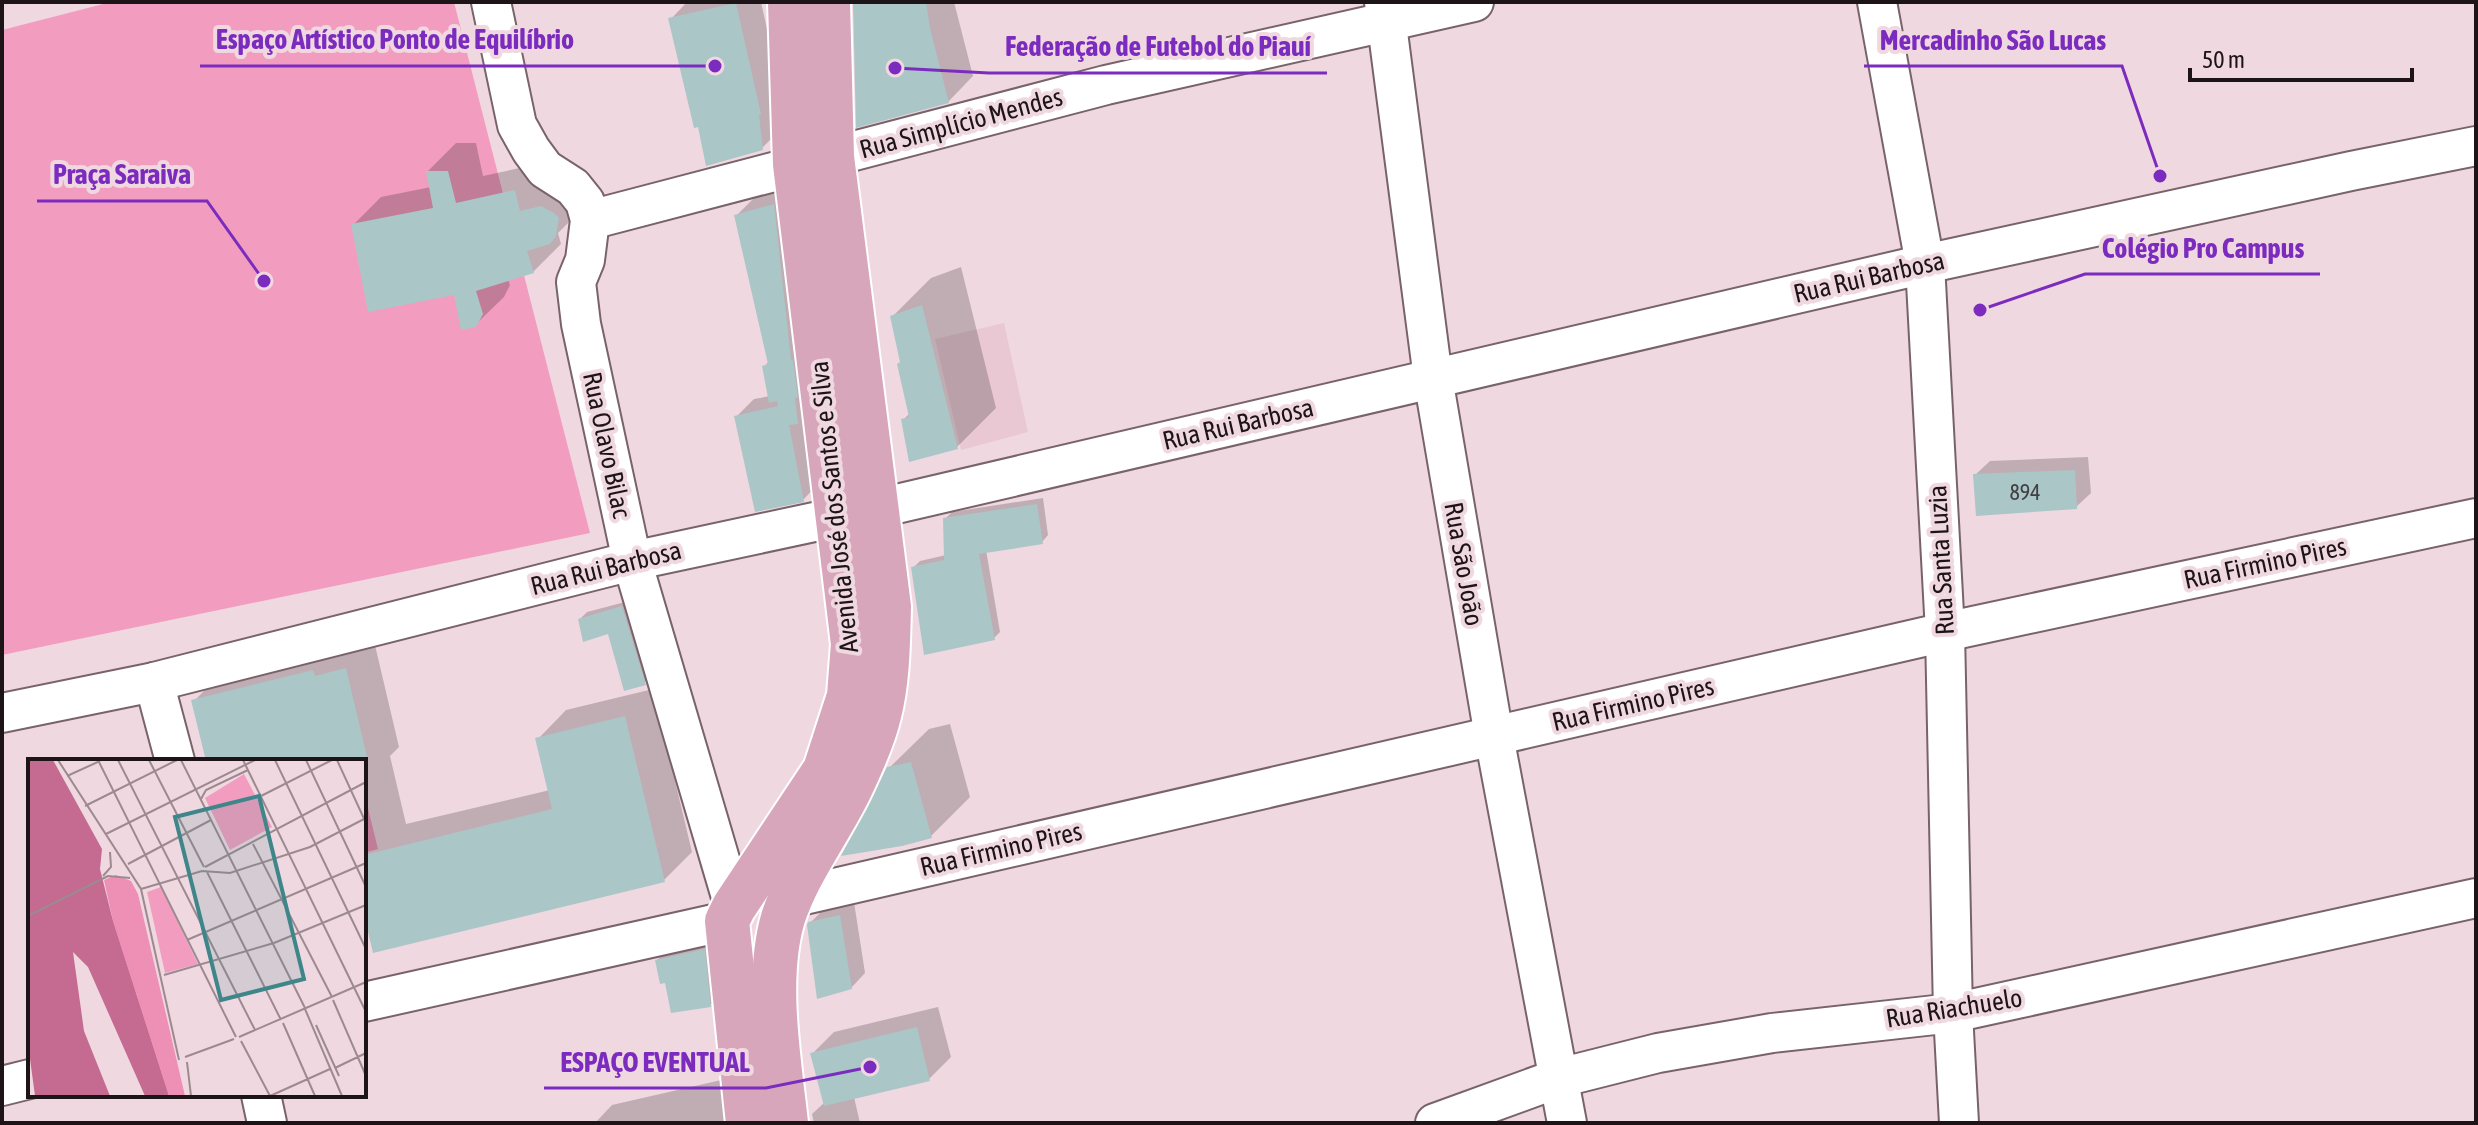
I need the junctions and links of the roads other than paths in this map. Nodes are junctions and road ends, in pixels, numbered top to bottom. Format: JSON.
{"nodes":[{"id":1,"x":491,"y":2,"type":"edge"},
{"id":2,"x":790,"y":2,"type":"edge"},
{"id":3,"x":828,"y":2,"type":"edge"},
{"id":4,"x":1474,"y":2,"type":"edge"},
{"id":5,"x":1877,"y":2,"type":"edge"},
{"id":6,"x":1385,"y":12,"type":"edge"},
{"id":7,"x":2476,"y":146,"type":"edge"},
{"id":8,"x":813,"y":161,"type":"junction"},
{"id":9,"x":590,"y":220,"type":"junction"},
{"id":10,"x":1925,"y":264,"type":"junction"},
{"id":11,"x":1433,"y":378,"type":"junction"},
{"id":12,"x":856,"y":512,"type":"junction"},
{"id":13,"x":2476,"y":518,"type":"edge"},
{"id":14,"x":632,"y":561,"type":"junction"},
{"id":15,"x":1945,"y":632,"type":"junction"},
{"id":16,"x":154,"y":682,"type":"junction"},
{"id":17,"x":2,"y":713,"type":"edge"},
{"id":18,"x":1494,"y":736,"type":"junction"},
{"id":19,"x":174,"y":759,"type":"edge"},
{"id":20,"x":791,"y":898,"type":"junction"},
{"id":21,"x":2476,"y":898,"type":"edge"},
{"id":22,"x":731,"y":914,"type":"junction"},
{"id":23,"x":366,"y":1002,"type":"edge"},
{"id":24,"x":1953,"y":1013,"type":"junction"},
{"id":25,"x":1559,"y":1078,"type":"junction"},
{"id":26,"x":28,"y":1080,"type":"edge"},
{"id":27,"x":2,"y":1086,"type":"edge"},
{"id":28,"x":261,"y":1097,"type":"edge"},
{"id":29,"x":267,"y":1123,"type":"edge"},
{"id":30,"x":748,"y":1123,"type":"edge"},
{"id":31,"x":786,"y":1123,"type":"edge"},
{"id":32,"x":1435,"y":1123,"type":"edge"},
{"id":33,"x":1567,"y":1123,"type":"edge"},
{"id":34,"x":1959,"y":1123,"type":"edge"}],
"edges":[{"from":1,"to":9,"type":"street"},
{"from":2,"to":8,"type":"main road","name":"Avenida José dos Santos e Silva"},
{"from":3,"to":8,"type":"main road","name":"Avenida José dos Santos e Silva"},
{"from":4,"to":6,"type":"street","name":"Rua Simplício Mendes"},
{"from":5,"to":10,"type":"street","name":"Rua Santa Luzia"},
{"from":6,"to":8,"type":"street","name":"Rua Simplício Mendes"},
{"from":6,"to":11,"type":"street","name":"Rua São João"},
{"from":7,"to":10,"type":"street","name":"Rua Rui Barbosa"},
{"from":8,"to":9,"type":"street","name":"Rua Simplício Mendes"},
{"from":8,"to":12,"type":"main road","name":"Avenida José dos Santos e Silva"},
{"from":9,"to":14,"type":"street","name":"Rua Olavo Bilac"},
{"from":10,"to":11,"type":"street","name":"Rua Rui Barbosa"},
{"from":10,"to":15,"type":"street","name":"Rua Santa Luzia"},
{"from":11,"to":12,"type":"street","name":"Rua Rui Barbosa"},
{"from":11,"to":18,"type":"street","name":"Rua São João"},
{"from":12,"to":14,"type":"street","name":"Rua Rui Barbosa"},
{"from":12,"to":20,"type":"main road","name":"Avenida José dos Santos e Silva"},
{"from":12,"to":22,"type":"main road","name":"Avenida José dos Santos e Silva"},
{"from":13,"to":15,"type":"street","name":"Rua Firmino Pires"},
{"from":14,"to":16,"type":"street","name":"Rua Rui Barbosa"},
{"from":14,"to":22,"type":"street","name":"Rua Olavo Bilac"},
{"from":15,"to":18,"type":"street","name":"Rua Firmino Pires"},
{"from":15,"to":24,"type":"street","name":"Rua Santa Luzia"},
{"from":16,"to":17,"type":"street","name":"Rua Rui Barbosa"},
{"from":16,"to":19,"type":"street"},
{"from":18,"to":20,"type":"street","name":"Rua Firmino Pires"},
{"from":18,"to":25,"type":"street","name":"Rua São João"},
{"from":20,"to":31,"type":"main road","name":"Avenida José dos Santos e Silva"},
{"from":21,"to":24,"type":"street","name":"Rua Riachuelo"},
{"from":22,"to":23,"type":"street"},
{"from":22,"to":30,"type":"main road"},
{"from":24,"to":25,"type":"street","name":"Rua Riachuelo"},
{"from":24,"to":34,"type":"street","name":"Rua Santa Luzia"},
{"from":25,"to":32,"type":"street","name":"Rua Riachuelo"},
{"from":25,"to":33,"type":"street","name":"Rua São João"},
{"from":26,"to":27,"type":"street"},
{"from":28,"to":29,"type":"street"}]}
